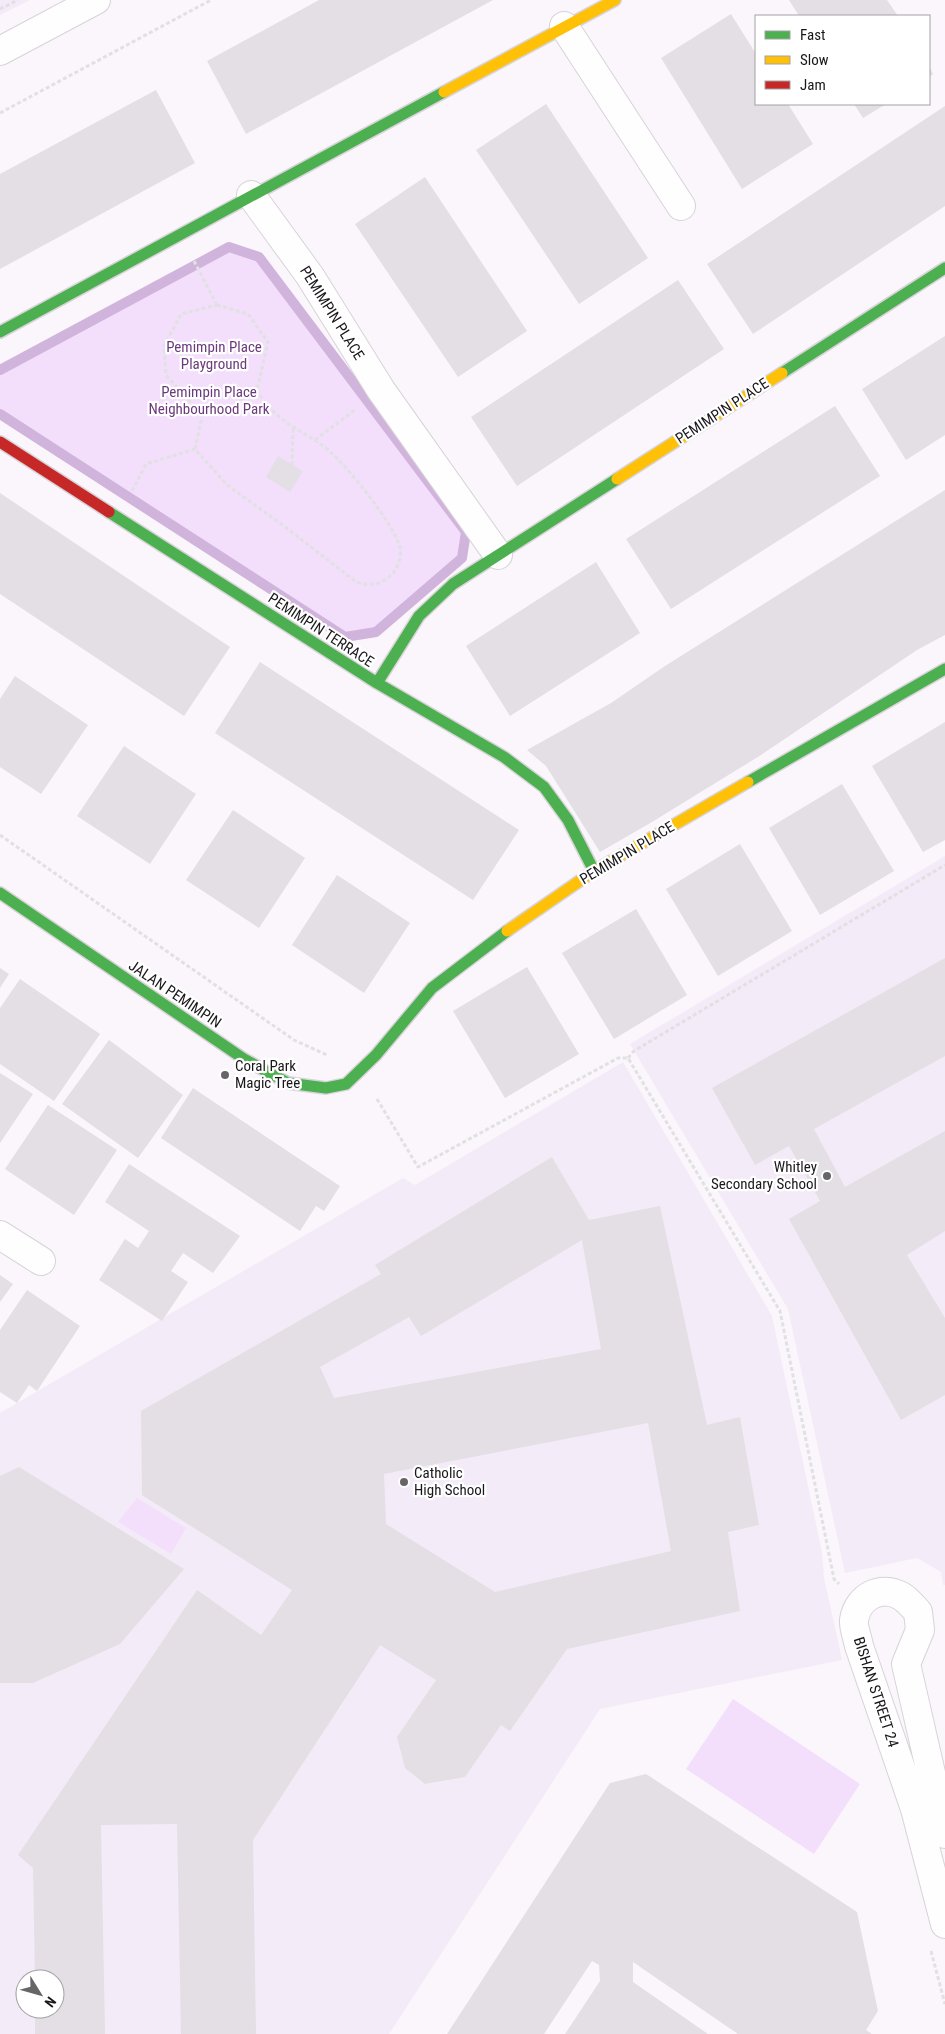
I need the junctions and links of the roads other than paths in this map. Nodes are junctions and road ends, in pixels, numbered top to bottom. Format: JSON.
{"nodes":[{"id":1,"x":96,"y":0,"type":"edge"},
{"id":2,"x":614,"y":0,"type":"edge"},
{"id":3,"x":564,"y":26,"type":"junction"},
{"id":4,"x":0,"y":51,"type":"edge"},
{"id":5,"x":251,"y":195,"type":"junction"},
{"id":6,"x":681,"y":206,"type":"dead end"},
{"id":7,"x":945,"y":268,"type":"edge"},
{"id":8,"x":0,"y":332,"type":"edge"},
{"id":9,"x":0,"y":442,"type":"edge"},
{"id":10,"x":498,"y":555,"type":"junction"},
{"id":11,"x":945,"y":669,"type":"edge"},
{"id":12,"x":377,"y":683,"type":"junction"},
{"id":13,"x":594,"y":872,"type":"junction"},
{"id":14,"x":0,"y":893,"type":"edge"},
{"id":15,"x":346,"y":1084,"type":"joint"},
{"id":16,"x":0,"y":1235,"type":"edge"},
{"id":17,"x":41,"y":1261,"type":"dead end"},
{"id":18,"x":945,"y":1834,"type":"edge"},
{"id":19,"x":945,"y":1924,"type":"edge"}],
"edges":[{"from":1,"to":4,"type":"street"},
{"from":2,"to":3,"type":"street"},
{"from":3,"to":5,"type":"street"},
{"from":3,"to":6,"type":"street"},
{"from":5,"to":8,"type":"street"},
{"from":5,"to":10,"type":"street","name":"PEMIMPIN PLACE"},
{"from":7,"to":10,"type":"street","name":"PEMIMPIN PLACE"},
{"from":9,"to":12,"type":"street","name":"PEMIMPIN TERRACE"},
{"from":10,"to":12,"type":"street","name":"PEMIMPIN PLACE"},
{"from":11,"to":13,"type":"street","name":"PEMIMPIN PLACE"},
{"from":12,"to":13,"type":"street","name":"PEMIMPIN TERRACE"},
{"from":13,"to":15,"type":"street","name":"PEMIMPIN PLACE"},
{"from":14,"to":15,"type":"street","name":"JALAN PEMIMPIN"},
{"from":16,"to":17,"type":"street"},
{"from":18,"to":19,"type":"street","name":"BISHAN STREET 24"}]}
